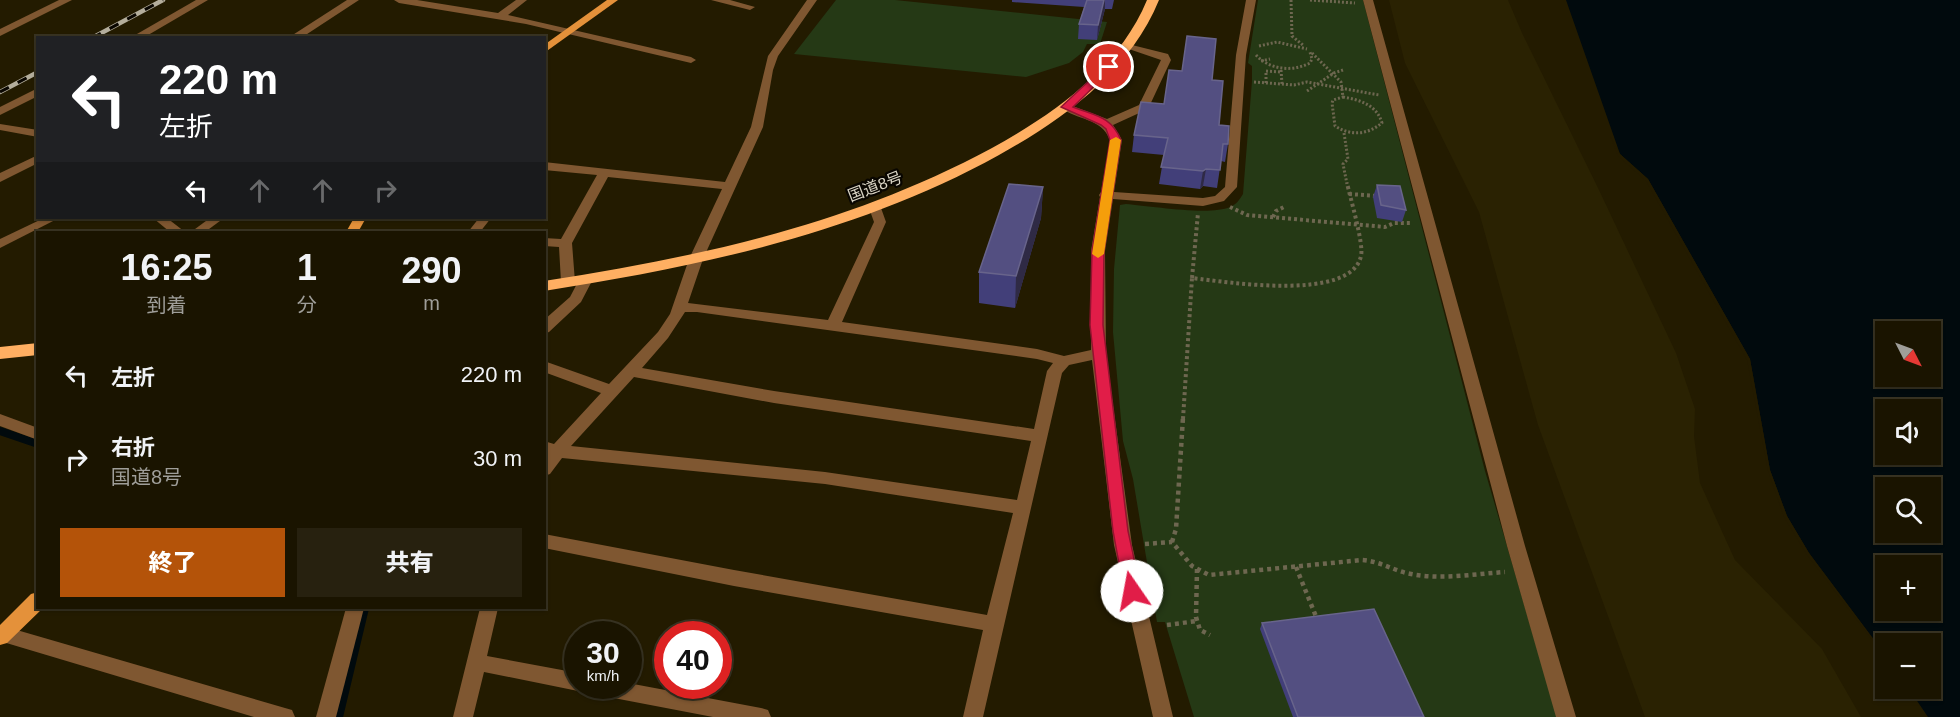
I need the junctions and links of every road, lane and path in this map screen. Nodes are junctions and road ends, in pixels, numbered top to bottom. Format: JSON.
{"nodes":[{"id":1,"x":67,"y":0,"type":"edge"},
{"id":2,"x":204,"y":0,"type":"edge"},
{"id":3,"x":354,"y":0,"type":"edge"},
{"id":4,"x":399,"y":0,"type":"edge"},
{"id":5,"x":459,"y":0,"type":"edge"},
{"id":6,"x":522,"y":0,"type":"edge"},
{"id":7,"x":613,"y":0,"type":"edge"},
{"id":8,"x":716,"y":0,"type":"edge"},
{"id":9,"x":812,"y":0,"type":"edge"},
{"id":10,"x":1153,"y":0,"type":"edge"},
{"id":11,"x":1251,"y":0,"type":"edge"},
{"id":12,"x":1291,"y":0,"type":"edge"},
{"id":13,"x":1310,"y":0,"type":"edge"},
{"id":14,"x":1335,"y":0,"type":"edge"},
{"id":15,"x":1330,"y":2,"type":"junction"},
{"id":16,"x":1368,"y":2,"type":"edge"},
{"id":17,"x":750,"y":7,"type":"dead end"},
{"id":18,"x":449,"y":8,"type":"junction"},
{"id":19,"x":499,"y":17,"type":"junction"},
{"id":20,"x":571,"y":31,"type":"junction"},
{"id":21,"x":0,"y":33,"type":"edge"},
{"id":22,"x":139,"y":36,"type":"edge"},
{"id":23,"x":296,"y":36,"type":"edge"},
{"id":24,"x":1128,"y":47,"type":"junction"},
{"id":25,"x":546,"y":49,"type":"edge"},
{"id":26,"x":1307,"y":49,"type":"junction"},
{"id":27,"x":1310,"y":52,"type":"junction"},
{"id":28,"x":1270,"y":59,"type":"dead end"},
{"id":29,"x":692,"y":60,"type":"dead end"},
{"id":30,"x":1263,"y":61,"type":"dead end"},
{"id":31,"x":1281,"y":70,"type":"junction"},
{"id":32,"x":1343,"y":70,"type":"dead end"},
{"id":33,"x":1334,"y":73,"type":"junction"},
{"id":34,"x":1248,"y":81,"type":"dead end"},
{"id":35,"x":1266,"y":83,"type":"junction"},
{"id":36,"x":1281,"y":84,"type":"junction"},
{"id":37,"x":1317,"y":84,"type":"junction"},
{"id":38,"x":1343,"y":89,"type":"junction"},
{"id":39,"x":1307,"y":91,"type":"dead end"},
{"id":40,"x":36,"y":93,"type":"edge"},
{"id":41,"x":1370,"y":94,"type":"dead end"},
{"id":42,"x":1343,"y":97,"type":"junction"},
{"id":43,"x":1066,"y":107,"type":"junction"},
{"id":44,"x":0,"y":112,"type":"edge"},
{"id":45,"x":1106,"y":124,"type":"junction"},
{"id":46,"x":0,"y":127,"type":"edge"},
{"id":47,"x":1344,"y":133,"type":"junction"},
{"id":48,"x":36,"y":134,"type":"edge"},
{"id":49,"x":1337,"y":144,"type":"dead end"},
{"id":50,"x":1346,"y":144,"type":"junction"},
{"id":51,"x":36,"y":159,"type":"edge"},
{"id":52,"x":546,"y":166,"type":"edge"},
{"id":53,"x":604,"y":173,"type":"junction"},
{"id":54,"x":0,"y":178,"type":"edge"},
{"id":55,"x":730,"y":186,"type":"junction"},
{"id":56,"x":1349,"y":194,"type":"junction"},
{"id":57,"x":1106,"y":195,"type":"junction"},
{"id":58,"x":1389,"y":196,"type":"edge"},
{"id":59,"x":1227,"y":206,"type":"dead end"},
{"id":60,"x":1286,"y":206,"type":"dead end"},
{"id":61,"x":875,"y":208,"type":"junction"},
{"id":62,"x":1198,"y":208,"type":"dead end"},
{"id":63,"x":1274,"y":217,"type":"junction"},
{"id":64,"x":1428,"y":217,"type":"junction"},
{"id":65,"x":51,"y":219,"type":"edge"},
{"id":66,"x":160,"y":219,"type":"edge"},
{"id":67,"x":216,"y":219,"type":"edge"},
{"id":68,"x":484,"y":219,"type":"edge"},
{"id":69,"x":1355,"y":225,"type":"junction"},
{"id":70,"x":177,"y":231,"type":"edge"},
{"id":71,"x":198,"y":231,"type":"edge"},
{"id":72,"x":475,"y":231,"type":"edge"},
{"id":73,"x":546,"y":242,"type":"edge"},
{"id":74,"x":565,"y":243,"type":"junction"},
{"id":75,"x":0,"y":244,"type":"edge"},
{"id":76,"x":696,"y":259,"type":"junction"},
{"id":77,"x":1192,"y":278,"type":"junction"},
{"id":78,"x":586,"y":279,"type":"junction"},
{"id":79,"x":568,"y":282,"type":"junction"},
{"id":80,"x":546,"y":286,"type":"edge"},
{"id":81,"x":679,"y":308,"type":"junction"},
{"id":82,"x":833,"y":325,"type":"junction"},
{"id":83,"x":546,"y":327,"type":"edge"},
{"id":84,"x":36,"y":349,"type":"edge"},
{"id":85,"x":0,"y":353,"type":"edge"},
{"id":86,"x":1099,"y":354,"type":"junction"},
{"id":87,"x":1064,"y":361,"type":"junction"},
{"id":88,"x":546,"y":367,"type":"edge"},
{"id":89,"x":631,"y":371,"type":"junction"},
{"id":90,"x":613,"y":391,"type":"junction"},
{"id":91,"x":0,"y":420,"type":"edge"},
{"id":92,"x":36,"y":433,"type":"edge"},
{"id":93,"x":1041,"y":436,"type":"junction"},
{"id":94,"x":551,"y":449,"type":"edge"},
{"id":95,"x":546,"y":464,"type":"edge"},
{"id":96,"x":1024,"y":508,"type":"junction"},
{"id":97,"x":546,"y":541,"type":"edge"},
{"id":98,"x":1172,"y":542,"type":"junction"},
{"id":99,"x":1145,"y":544,"type":"dead end"},
{"id":100,"x":1296,"y":567,"type":"junction"},
{"id":101,"x":1197,"y":569,"type":"junction"},
{"id":102,"x":1524,"y":571,"type":"junction"},
{"id":103,"x":36,"y":602,"type":"edge"},
{"id":104,"x":355,"y":609,"type":"edge"},
{"id":105,"x":489,"y":609,"type":"edge"},
{"id":106,"x":1197,"y":621,"type":"junction"},
{"id":107,"x":1318,"y":621,"type":"edge"},
{"id":108,"x":993,"y":624,"type":"junction"},
{"id":109,"x":1167,"y":625,"type":"dead end"},
{"id":110,"x":4,"y":628,"type":"edge"},
{"id":111,"x":1210,"y":635,"type":"dead end"},
{"id":112,"x":476,"y":662,"type":"junction"},
{"id":113,"x":564,"y":679,"type":"edge"},
{"id":114,"x":642,"y":694,"type":"edge"},
{"id":115,"x":285,"y":717,"type":"edge"},
{"id":116,"x":326,"y":717,"type":"edge"},
{"id":117,"x":463,"y":717,"type":"edge"},
{"id":118,"x":761,"y":717,"type":"edge"},
{"id":119,"x":972,"y":717,"type":"edge"},
{"id":120,"x":1163,"y":717,"type":"edge"},
{"id":121,"x":1566,"y":717,"type":"edge"}],
"edges":[{"from":1,"to":21,"type":"street"},
{"from":2,"to":22,"type":"street"},
{"from":3,"to":23,"type":"street"},
{"from":4,"to":18,"type":"street"},
{"from":5,"to":18,"type":"street"},
{"from":6,"to":19,"type":"street"},
{"from":7,"to":20,"type":"main road"},
{"from":8,"to":17,"type":"street"},
{"from":9,"to":55,"type":"street"},
{"from":10,"to":24,"type":"highway","name":"国道8号"},
{"from":11,"to":57,"type":"street"},
{"from":12,"to":26,"type":"path"},
{"from":13,"to":15,"type":"path"},
{"from":14,"to":15,"type":"path"},
{"from":15,"to":16,"type":"path"},
{"from":16,"to":64,"type":"street"},
{"from":18,"to":19,"type":"street"},
{"from":19,"to":20,"type":"street"},
{"from":20,"to":25,"type":"main road"},
{"from":20,"to":29,"type":"street"},
{"from":24,"to":43,"type":"highway","name":"国道8号"},
{"from":24,"to":45,"type":"street"},
{"from":26,"to":27,"type":"path"},
{"from":26,"to":31,"type":"path"},
{"from":27,"to":31,"type":"path"},
{"from":27,"to":33,"type":"path"},
{"from":28,"to":30,"type":"path"},
{"from":31,"to":35,"type":"path"},
{"from":31,"to":36,"type":"path"},
{"from":32,"to":33,"type":"path"},
{"from":33,"to":37,"type":"path"},
{"from":33,"to":38,"type":"path"},
{"from":34,"to":35,"type":"path"},
{"from":35,"to":36,"type":"path"},
{"from":36,"to":37,"type":"path"},
{"from":37,"to":38,"type":"path"},
{"from":37,"to":39,"type":"path"},
{"from":38,"to":41,"type":"path"},
{"from":38,"to":42,"type":"path"},
{"from":40,"to":44,"type":"street"},
{"from":42,"to":47,"type":"path"},
{"from":42,"to":47,"type":"path"},
{"from":43,"to":45,"type":"street"},
{"from":43,"to":61,"type":"highway","name":"国道8号"},
{"from":45,"to":57,"type":"street"},
{"from":46,"to":48,"type":"street"},
{"from":47,"to":50,"type":"path"},
{"from":49,"to":50,"type":"path"},
{"from":50,"to":56,"type":"path"},
{"from":51,"to":54,"type":"street"},
{"from":52,"to":53,"type":"street"},
{"from":53,"to":55,"type":"street"},
{"from":53,"to":74,"type":"street"},
{"from":55,"to":76,"type":"street"},
{"from":56,"to":58,"type":"path"},
{"from":56,"to":69,"type":"path"},
{"from":57,"to":86,"type":"street"},
{"from":59,"to":63,"type":"path"},
{"from":60,"to":63,"type":"path"},
{"from":61,"to":76,"type":"highway","name":"国道8号"},
{"from":61,"to":82,"type":"street"},
{"from":62,"to":77,"type":"path"},
{"from":63,"to":69,"type":"path"},
{"from":64,"to":69,"type":"path"},
{"from":64,"to":102,"type":"street"},
{"from":65,"to":75,"type":"street"},
{"from":66,"to":70,"type":"street"},
{"from":67,"to":71,"type":"street"},
{"from":68,"to":72,"type":"street"},
{"from":69,"to":77,"type":"path"},
{"from":73,"to":74,"type":"street"},
{"from":74,"to":79,"type":"street"},
{"from":76,"to":78,"type":"highway","name":"国道8号"},
{"from":76,"to":81,"type":"street"},
{"from":77,"to":98,"type":"path"},
{"from":78,"to":79,"type":"highway","name":"国道8号"},
{"from":78,"to":83,"type":"street"},
{"from":79,"to":80,"type":"highway","name":"国道8号"},
{"from":81,"to":82,"type":"street"},
{"from":81,"to":89,"type":"street"},
{"from":82,"to":87,"type":"street"},
{"from":84,"to":85,"type":"highway"},
{"from":86,"to":87,"type":"street"},
{"from":86,"to":120,"type":"street"},
{"from":87,"to":93,"type":"street"},
{"from":88,"to":90,"type":"street"},
{"from":89,"to":90,"type":"street"},
{"from":89,"to":93,"type":"street"},
{"from":90,"to":94,"type":"street"},
{"from":91,"to":92,"type":"street"},
{"from":93,"to":96,"type":"street"},
{"from":94,"to":95,"type":"street"},
{"from":94,"to":96,"type":"street"},
{"from":96,"to":108,"type":"street"},
{"from":97,"to":108,"type":"street"},
{"from":98,"to":99,"type":"path"},
{"from":98,"to":101,"type":"path"},
{"from":100,"to":101,"type":"path"},
{"from":100,"to":102,"type":"path"},
{"from":100,"to":107,"type":"path"},
{"from":101,"to":106,"type":"path"},
{"from":102,"to":121,"type":"street"},
{"from":103,"to":110,"type":"main road"},
{"from":104,"to":116,"type":"street"},
{"from":105,"to":112,"type":"street"},
{"from":106,"to":109,"type":"path"},
{"from":106,"to":111,"type":"path"},
{"from":108,"to":119,"type":"street"},
{"from":110,"to":115,"type":"street"},
{"from":112,"to":113,"type":"street"},
{"from":112,"to":117,"type":"street"},
{"from":114,"to":118,"type":"street"}]}
